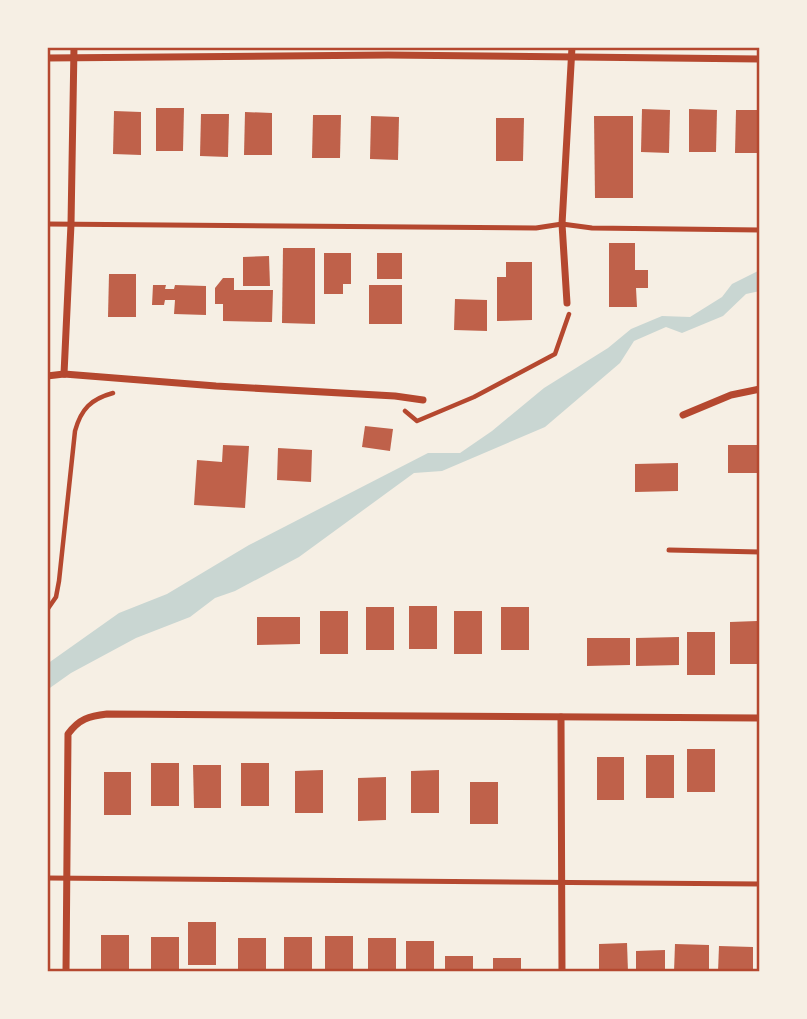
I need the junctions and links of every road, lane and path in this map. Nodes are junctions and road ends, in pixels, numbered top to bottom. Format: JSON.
{"nodes":[{"id":1,"x":74,"y":47,"type":"edge"},
{"id":2,"x":572,"y":47,"type":"edge"},
{"id":3,"x":47,"y":58,"type":"edge"},
{"id":4,"x":74,"y":58,"type":"junction"},
{"id":5,"x":571,"y":58,"type":"junction"},
{"id":6,"x":760,"y":59,"type":"edge"},
{"id":7,"x":47,"y":224,"type":"edge"},
{"id":8,"x":71,"y":224,"type":"junction"},
{"id":9,"x":562,"y":224,"type":"junction"},
{"id":10,"x":760,"y":230,"type":"edge"},
{"id":11,"x":567,"y":303,"type":"joint"},
{"id":12,"x":64,"y":374,"type":"junction"},
{"id":13,"x":47,"y":376,"type":"edge"},
{"id":14,"x":760,"y":389,"type":"edge"},
{"id":15,"x":114,"y":393,"type":"dead end"},
{"id":16,"x":396,"y":396,"type":"junction"},
{"id":17,"x":423,"y":400,"type":"dead end"},
{"id":18,"x":683,"y":415,"type":"dead end"},
{"id":19,"x":669,"y":550,"type":"dead end"},
{"id":20,"x":760,"y":552,"type":"edge"},
{"id":21,"x":47,"y":610,"type":"edge"},
{"id":22,"x":561,"y":717,"type":"junction"},
{"id":23,"x":760,"y":718,"type":"edge"},
{"id":24,"x":47,"y":878,"type":"edge"},
{"id":25,"x":67,"y":878,"type":"junction"},
{"id":26,"x":562,"y":884,"type":"junction"},
{"id":27,"x":760,"y":884,"type":"edge"},
{"id":28,"x":66,"y":972,"type":"edge"},
{"id":29,"x":562,"y":972,"type":"edge"}],
"edges":[{"from":1,"to":4,"type":"street"},
{"from":2,"to":5,"type":"street"},
{"from":3,"to":4,"type":"street"},
{"from":4,"to":5,"type":"street"},
{"from":4,"to":8,"type":"street"},
{"from":5,"to":6,"type":"street"},
{"from":5,"to":9,"type":"street"},
{"from":7,"to":8,"type":"lane"},
{"from":8,"to":9,"type":"lane"},
{"from":8,"to":12,"type":"street"},
{"from":9,"to":10,"type":"lane"},
{"from":9,"to":11,"type":"street"},
{"from":11,"to":16,"type":"path"},
{"from":12,"to":13,"type":"street"},
{"from":12,"to":16,"type":"street"},
{"from":14,"to":18,"type":"street"},
{"from":15,"to":21,"type":"path"},
{"from":16,"to":17,"type":"street"},
{"from":19,"to":20,"type":"lane"},
{"from":22,"to":23,"type":"street"},
{"from":22,"to":25,"type":"street"},
{"from":22,"to":26,"type":"street"},
{"from":24,"to":25,"type":"lane"},
{"from":25,"to":26,"type":"lane"},
{"from":25,"to":28,"type":"street"},
{"from":26,"to":27,"type":"lane"},
{"from":26,"to":29,"type":"street"}]}
